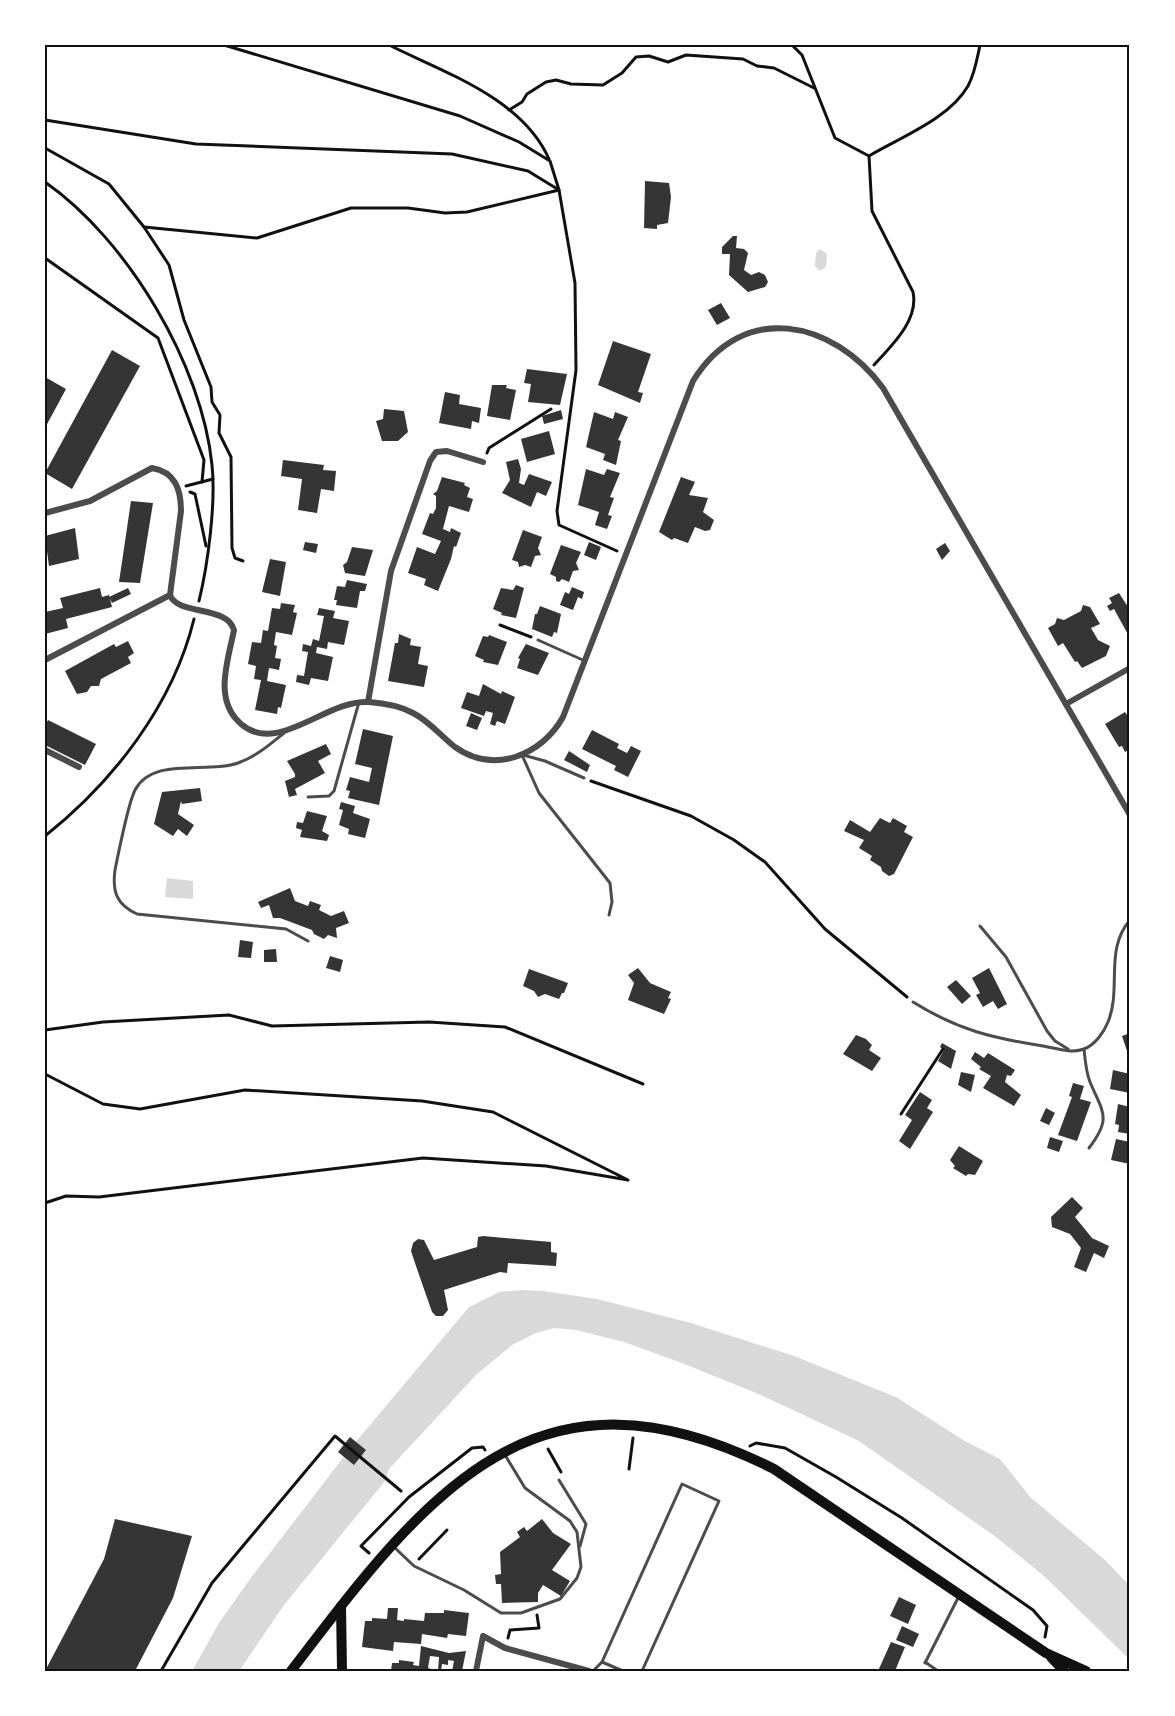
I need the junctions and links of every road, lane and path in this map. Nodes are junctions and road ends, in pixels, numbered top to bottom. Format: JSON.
{"nodes":[{"id":1,"x":224,"y":45,"type":"edge"},
{"id":2,"x":389,"y":45,"type":"edge"},
{"id":3,"x":792,"y":45,"type":"edge"},
{"id":4,"x":980,"y":45,"type":"edge"},
{"id":5,"x":814,"y":87,"type":"junction"},
{"id":6,"x":509,"y":110,"type":"junction"},
{"id":7,"x":45,"y":120,"type":"edge"},
{"id":8,"x":45,"y":148,"type":"edge"},
{"id":9,"x":869,"y":156,"type":"junction"},
{"id":10,"x":550,"y":161,"type":"junction"},
{"id":11,"x":45,"y":182,"type":"edge"},
{"id":12,"x":559,"y":189,"type":"junction"},
{"id":13,"x":144,"y":227,"type":"junction"},
{"id":14,"x":45,"y":258,"type":"edge"},
{"id":15,"x":870,"y":369,"type":"junction"},
{"id":16,"x":551,"y":409,"type":"dead end"},
{"id":17,"x":483,"y":462,"type":"joint"},
{"id":18,"x":213,"y":479,"type":"junction"},
{"id":19,"x":202,"y":482,"type":"junction"},
{"id":20,"x":179,"y":488,"type":"junction"},
{"id":21,"x":45,"y":513,"type":"edge"},
{"id":22,"x":207,"y":548,"type":"junction"},
{"id":23,"x":626,"y":554,"type":"junction"},
{"id":24,"x":243,"y":561,"type":"dead end"},
{"id":25,"x":204,"y":582,"type":"dead end"},
{"id":26,"x":170,"y":595,"type":"junction"},
{"id":27,"x":500,"y":625,"type":"dead end"},
{"id":28,"x":189,"y":640,"type":"dead end"},
{"id":29,"x":538,"y":640,"type":"joint"},
{"id":30,"x":45,"y":660,"type":"edge"},
{"id":31,"x":585,"y":661,"type":"junction"},
{"id":32,"x":1130,"y":668,"type":"edge"},
{"id":33,"x":359,"y":702,"type":"junction"},
{"id":34,"x":368,"y":702,"type":"junction"},
{"id":35,"x":1066,"y":704,"type":"junction"},
{"id":36,"x":285,"y":731,"type":"junction"},
{"id":37,"x":45,"y":750,"type":"edge"},
{"id":38,"x":522,"y":755,"type":"junction"},
{"id":39,"x":79,"y":767,"type":"dead end"},
{"id":40,"x":584,"y":778,"type":"joint"},
{"id":41,"x":308,"y":797,"type":"dead end"},
{"id":42,"x":1130,"y":814,"type":"edge"},
{"id":43,"x":45,"y":837,"type":"edge"},
{"id":44,"x":609,"y":915,"type":"dead end"},
{"id":45,"x":1130,"y":920,"type":"edge"},
{"id":46,"x":980,"y":926,"type":"dead end"},
{"id":47,"x":308,"y":941,"type":"dead end"},
{"id":48,"x":914,"y":1002,"type":"joint"},
{"id":49,"x":45,"y":1030,"type":"edge"},
{"id":50,"x":943,"y":1049,"type":"dead end"},
{"id":51,"x":1084,"y":1049,"type":"junction"},
{"id":52,"x":1069,"y":1050,"type":"junction"},
{"id":53,"x":45,"y":1074,"type":"edge"},
{"id":54,"x":643,"y":1084,"type":"dead end"},
{"id":55,"x":901,"y":1114,"type":"dead end"},
{"id":56,"x":1089,"y":1148,"type":"dead end"},
{"id":57,"x":45,"y":1203,"type":"edge"},
{"id":58,"x":635,"y":1425,"type":"junction"},
{"id":59,"x":542,"y":1436,"type":"junction"},
{"id":60,"x":503,"y":1451,"type":"junction"},
{"id":61,"x":740,"y":1452,"type":"junction"},
{"id":62,"x":491,"y":1458,"type":"junction"},
{"id":63,"x":629,"y":1469,"type":"dead end"},
{"id":64,"x":564,"y":1479,"type":"dead end"},
{"id":65,"x":559,"y":1480,"type":"dead end"},
{"id":66,"x":401,"y":1491,"type":"dead end"},
{"id":67,"x":447,"y":1530,"type":"dead end"},
{"id":68,"x":392,"y":1545,"type":"junction"},
{"id":69,"x":361,"y":1546,"type":"dead end"},
{"id":70,"x":580,"y":1547,"type":"junction"},
{"id":71,"x":425,"y":1552,"type":"dead end"},
{"id":72,"x":959,"y":1597,"type":"junction"},
{"id":73,"x":341,"y":1606,"type":"junction"},
{"id":74,"x":536,"y":1609,"type":"junction"},
{"id":75,"x":516,"y":1630,"type":"dead end"},
{"id":76,"x":1045,"y":1652,"type":"junction"},
{"id":77,"x":602,"y":1662,"type":"junction"},
{"id":78,"x":294,"y":1670,"type":"edge"},
{"id":79,"x":161,"y":1671,"type":"edge"},
{"id":80,"x":342,"y":1671,"type":"edge"},
{"id":81,"x":476,"y":1671,"type":"edge"},
{"id":82,"x":591,"y":1671,"type":"edge"},
{"id":83,"x":623,"y":1671,"type":"edge"},
{"id":84,"x":642,"y":1671,"type":"edge"},
{"id":85,"x":938,"y":1671,"type":"edge"},
{"id":86,"x":1064,"y":1671,"type":"edge"},
{"id":87,"x":1086,"y":1671,"type":"edge"}],
"edges":[{"from":1,"to":10,"type":"path"},
{"from":2,"to":6,"type":"path"},
{"from":3,"to":5,"type":"path"},
{"from":4,"to":9,"type":"path"},
{"from":5,"to":6,"type":"path"},
{"from":5,"to":9,"type":"path"},
{"from":6,"to":10,"type":"path"},
{"from":7,"to":12,"type":"path"},
{"from":8,"to":13,"type":"path"},
{"from":9,"to":15,"type":"path"},
{"from":10,"to":12,"type":"path"},
{"from":11,"to":18,"type":"path"},
{"from":12,"to":13,"type":"path"},
{"from":12,"to":23,"type":"path"},
{"from":13,"to":24,"type":"path"},
{"from":14,"to":19,"type":"path"},
{"from":15,"to":23,"type":"street"},
{"from":15,"to":35,"type":"street"},
{"from":16,"to":17,"type":"path"},
{"from":17,"to":34,"type":"street"},
{"from":18,"to":19,"type":"path"},
{"from":18,"to":22,"type":"path"},
{"from":19,"to":20,"type":"path"},
{"from":20,"to":21,"type":"street"},
{"from":20,"to":22,"type":"path"},
{"from":20,"to":26,"type":"street"},
{"from":22,"to":25,"type":"path"},
{"from":23,"to":31,"type":"street"},
{"from":26,"to":30,"type":"street"},
{"from":26,"to":36,"type":"street"},
{"from":27,"to":29,"type":"path"},
{"from":28,"to":43,"type":"path"},
{"from":29,"to":31,"type":"lane"},
{"from":31,"to":38,"type":"street"},
{"from":32,"to":35,"type":"street"},
{"from":33,"to":34,"type":"street"},
{"from":33,"to":36,"type":"street"},
{"from":33,"to":41,"type":"lane"},
{"from":34,"to":38,"type":"street"},
{"from":35,"to":42,"type":"street"},
{"from":36,"to":47,"type":"lane"},
{"from":37,"to":39,"type":"street"},
{"from":38,"to":40,"type":"lane"},
{"from":38,"to":44,"type":"lane"},
{"from":40,"to":48,"type":"path"},
{"from":45,"to":51,"type":"lane"},
{"from":46,"to":52,"type":"lane"},
{"from":48,"to":52,"type":"lane"},
{"from":49,"to":54,"type":"path"},
{"from":50,"to":55,"type":"path"},
{"from":51,"to":52,"type":"lane"},
{"from":51,"to":56,"type":"lane"},
{"from":53,"to":57,"type":"path"},
{"from":58,"to":59,"type":"main road"},
{"from":58,"to":61,"type":"main road"},
{"from":58,"to":63,"type":"path"},
{"from":59,"to":60,"type":"main road"},
{"from":59,"to":64,"type":"path"},
{"from":60,"to":62,"type":"main road"},
{"from":60,"to":70,"type":"lane"},
{"from":61,"to":72,"type":"main road"},
{"from":61,"to":76,"type":"path"},
{"from":62,"to":68,"type":"main road"},
{"from":62,"to":69,"type":"path"},
{"from":65,"to":70,"type":"lane"},
{"from":66,"to":79,"type":"path"},
{"from":67,"to":71,"type":"path"},
{"from":68,"to":73,"type":"main road"},
{"from":68,"to":74,"type":"lane"},
{"from":70,"to":74,"type":"lane"},
{"from":72,"to":76,"type":"main road"},
{"from":72,"to":85,"type":"lane"},
{"from":73,"to":78,"type":"main road"},
{"from":73,"to":80,"type":"main road"},
{"from":74,"to":75,"type":"path"},
{"from":76,"to":86,"type":"main road"},
{"from":76,"to":87,"type":"main road"},
{"from":77,"to":82,"type":"lane"},
{"from":77,"to":83,"type":"lane"},
{"from":77,"to":84,"type":"lane"},
{"from":81,"to":82,"type":"street"}]}
